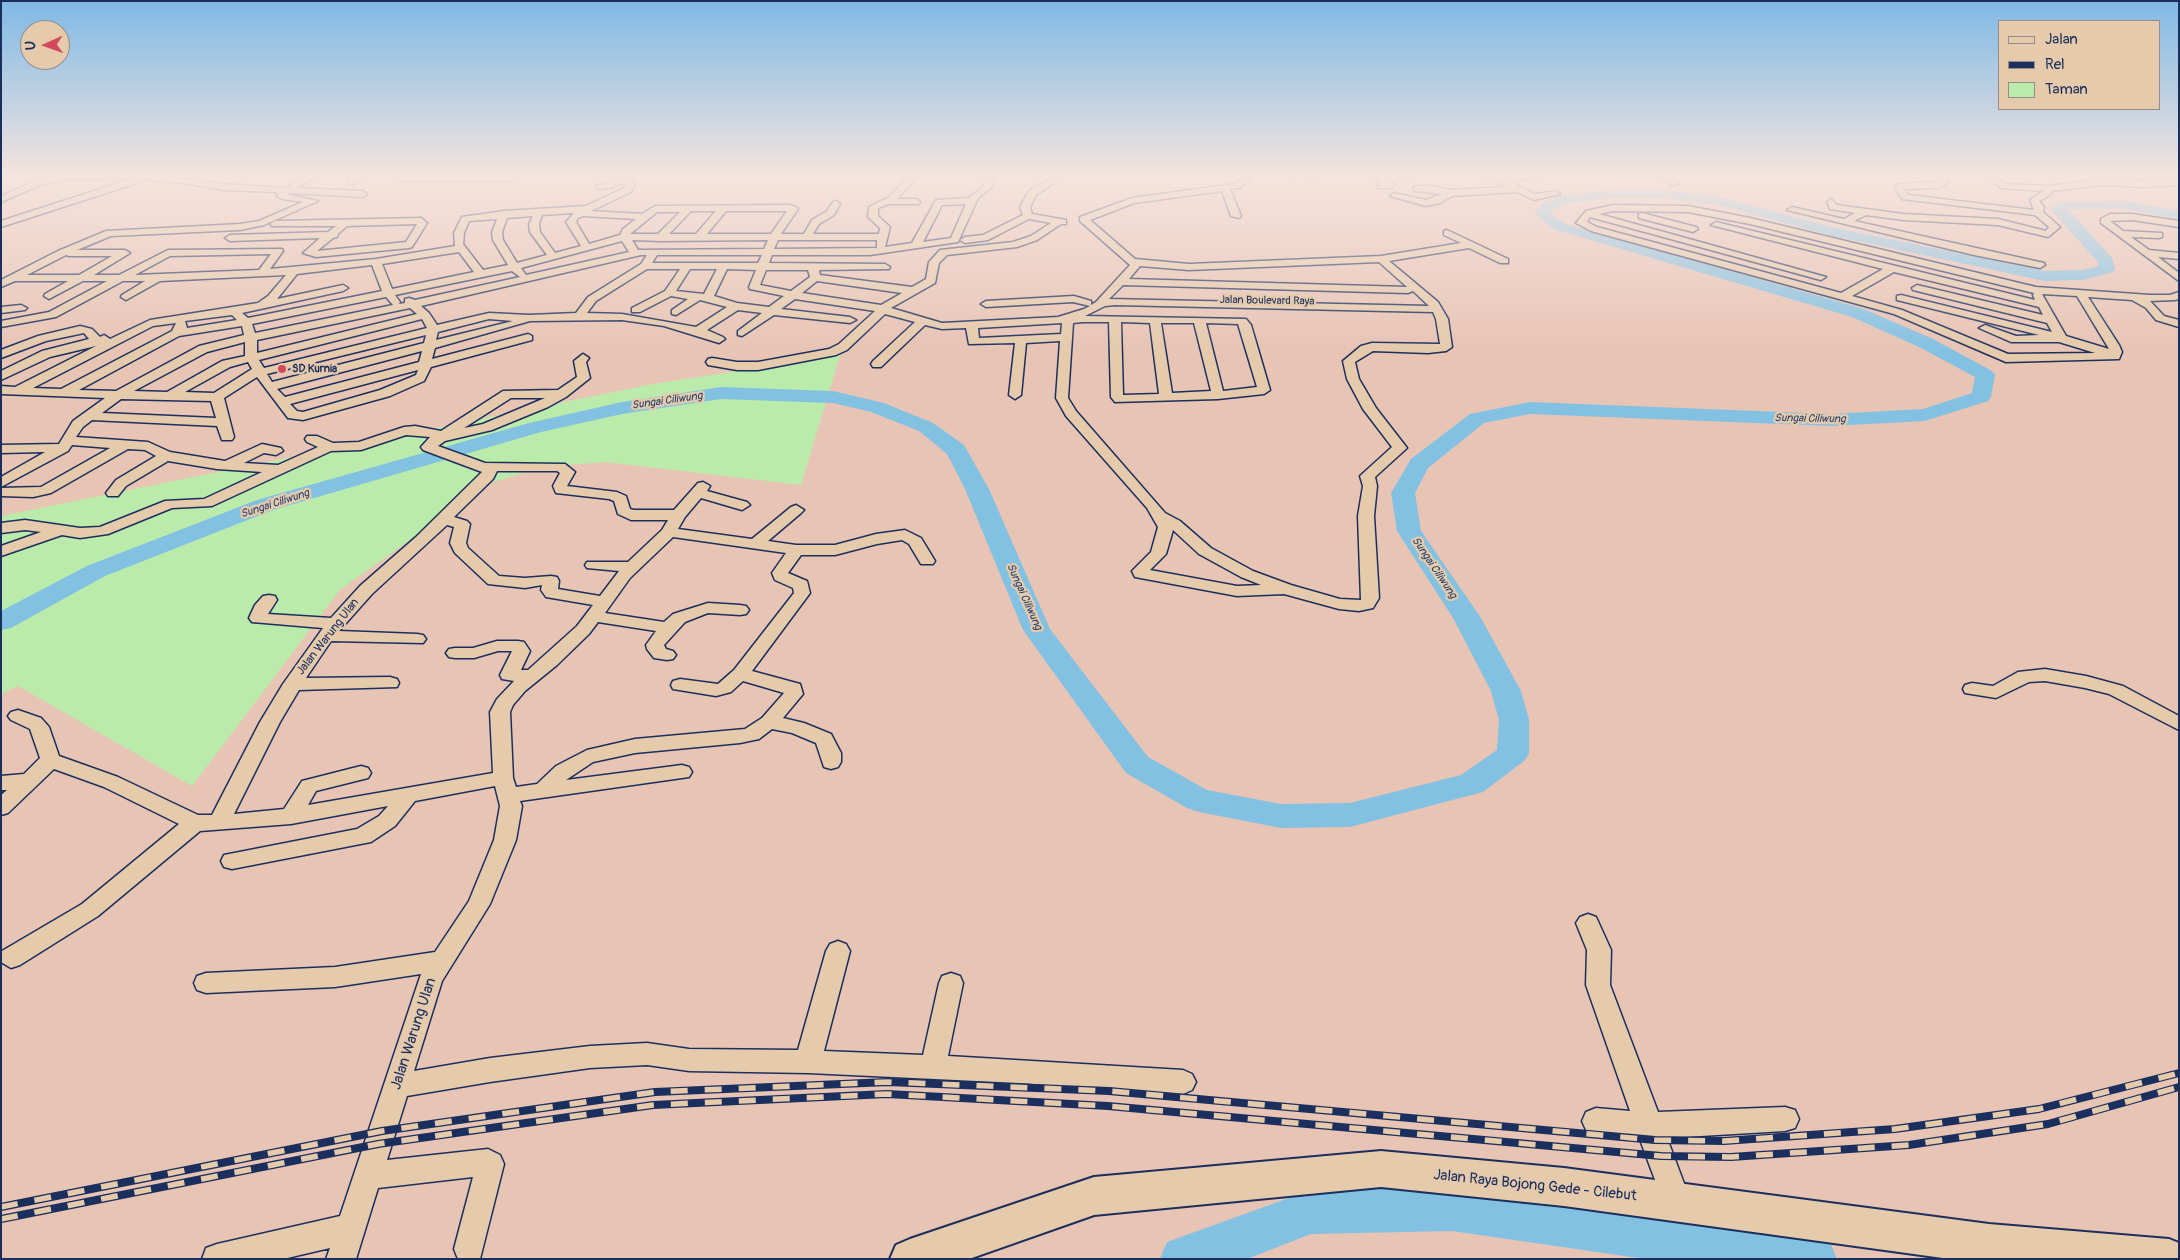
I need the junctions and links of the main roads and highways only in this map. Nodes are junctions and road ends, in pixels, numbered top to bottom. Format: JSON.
{"nodes":[{"id":1,"x":910,"y":1259,"type":"edge"},
{"id":2,"x":2169,"y":1259,"type":"edge"}],
"edges":[{"from":1,"to":2,"type":"main road","name":"Jalan Raya Bojong Gede - Cilebut"}]}
